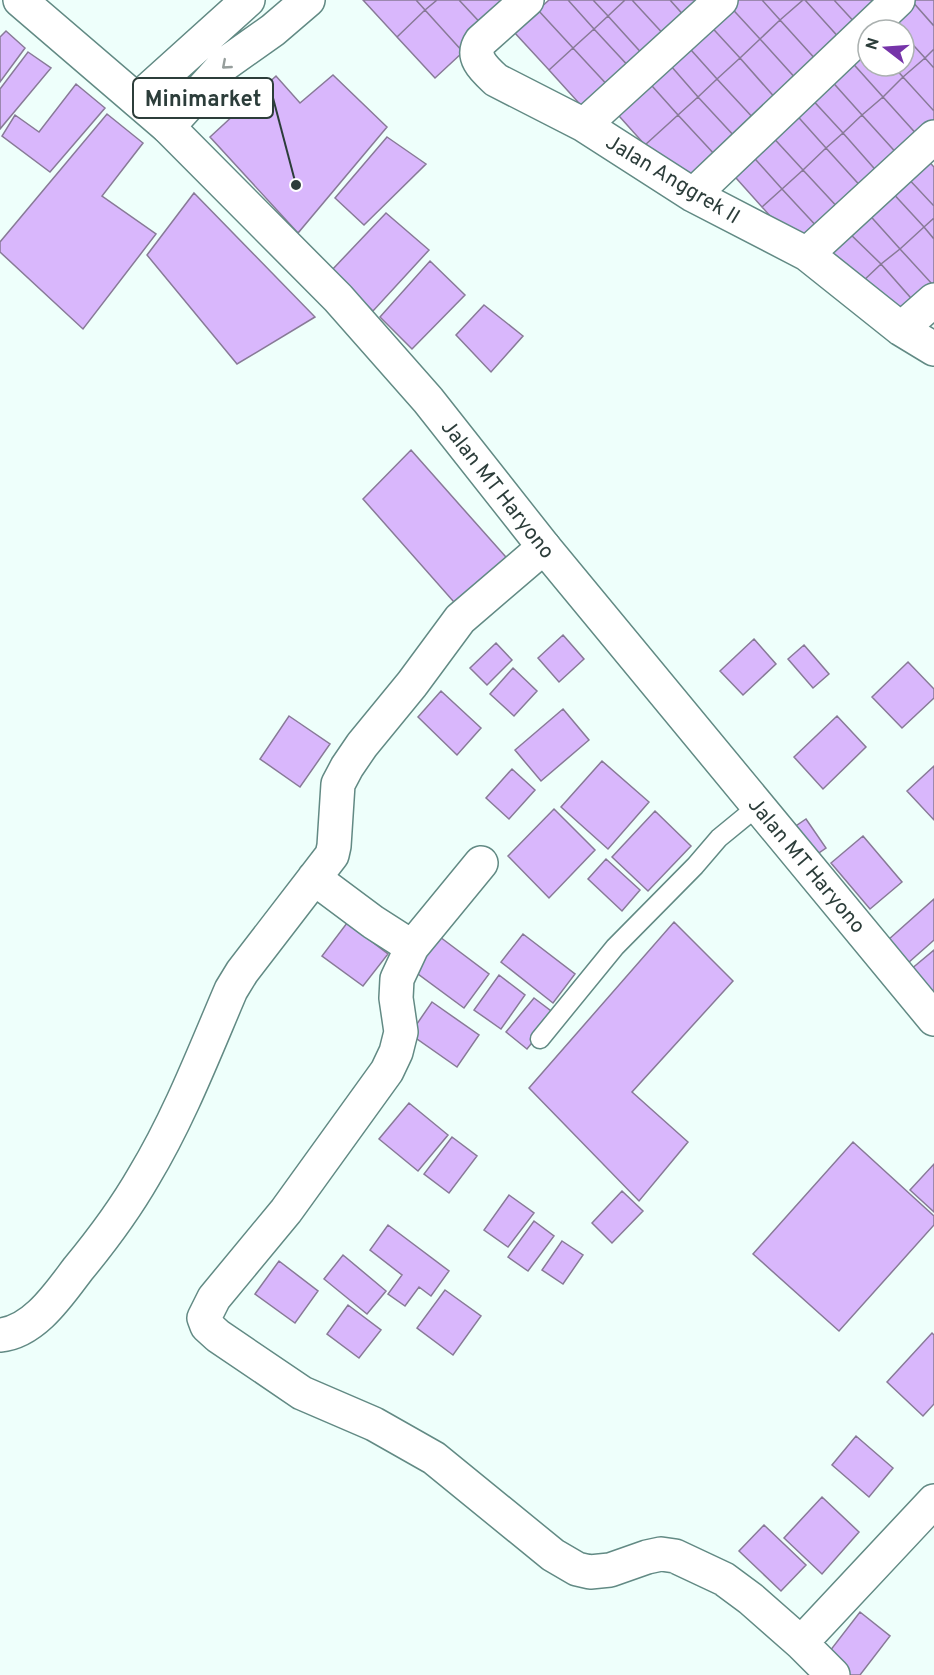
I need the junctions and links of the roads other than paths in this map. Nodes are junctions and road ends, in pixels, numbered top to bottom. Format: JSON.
{"nodes":[{"id":1,"x":20,"y":0,"type":"edge"},
{"id":2,"x":248,"y":0,"type":"edge"},
{"id":3,"x":308,"y":0,"type":"edge"},
{"id":4,"x":527,"y":0,"type":"edge"},
{"id":5,"x":721,"y":0,"type":"edge"},
{"id":6,"x":898,"y":0,"type":"edge"},
{"id":7,"x":137,"y":100,"type":"junction"},
{"id":8,"x":584,"y":125,"type":"junction"},
{"id":9,"x":168,"y":127,"type":"junction"},
{"id":10,"x":934,"y":137,"type":"edge"},
{"id":11,"x":693,"y":195,"type":"junction"},
{"id":12,"x":807,"y":254,"type":"junction"},
{"id":13,"x":934,"y":300,"type":"edge"},
{"id":14,"x":901,"y":329,"type":"junction"},
{"id":15,"x":934,"y":349,"type":"edge"},
{"id":16,"x":544,"y":547,"type":"junction"},
{"id":17,"x":758,"y":806,"type":"junction"},
{"id":18,"x":481,"y":863,"type":"dead end"},
{"id":19,"x":314,"y":878,"type":"junction"},
{"id":20,"x":412,"y":947,"type":"junction"},
{"id":21,"x":934,"y":1019,"type":"edge"},
{"id":22,"x":540,"y":1039,"type":"dead end"},
{"id":23,"x":0,"y":1335,"type":"edge"},
{"id":24,"x":934,"y":1501,"type":"edge"},
{"id":25,"x":814,"y":1663,"type":"edge"}],
"edges":[{"from":1,"to":7,"type":"street","name":"Jalan MT Haryono"},
{"from":2,"to":7,"type":"street"},
{"from":3,"to":9,"type":"street","one_way":true},
{"from":4,"to":8,"type":"street","name":"Jalan Anggrek II"},
{"from":5,"to":8,"type":"street"},
{"from":6,"to":11,"type":"street"},
{"from":7,"to":9,"type":"street","name":"Jalan MT Haryono"},
{"from":8,"to":11,"type":"street","name":"Jalan Anggrek II"},
{"from":9,"to":16,"type":"street","name":"Jalan MT Haryono"},
{"from":10,"to":12,"type":"street"},
{"from":11,"to":12,"type":"street","name":"Jalan Anggrek II"},
{"from":12,"to":14,"type":"street","name":"Jalan Anggrek II"},
{"from":13,"to":14,"type":"street"},
{"from":14,"to":15,"type":"street","name":"Jalan Anggrek II"},
{"from":16,"to":17,"type":"street","name":"Jalan MT Haryono"},
{"from":16,"to":19,"type":"street"},
{"from":17,"to":21,"type":"street","name":"Jalan MT Haryono"},
{"from":17,"to":22,"type":"lane"},
{"from":18,"to":20,"type":"street"},
{"from":19,"to":20,"type":"street"},
{"from":19,"to":23,"type":"street"},
{"from":20,"to":25,"type":"street"},
{"from":24,"to":25,"type":"street"}]}
